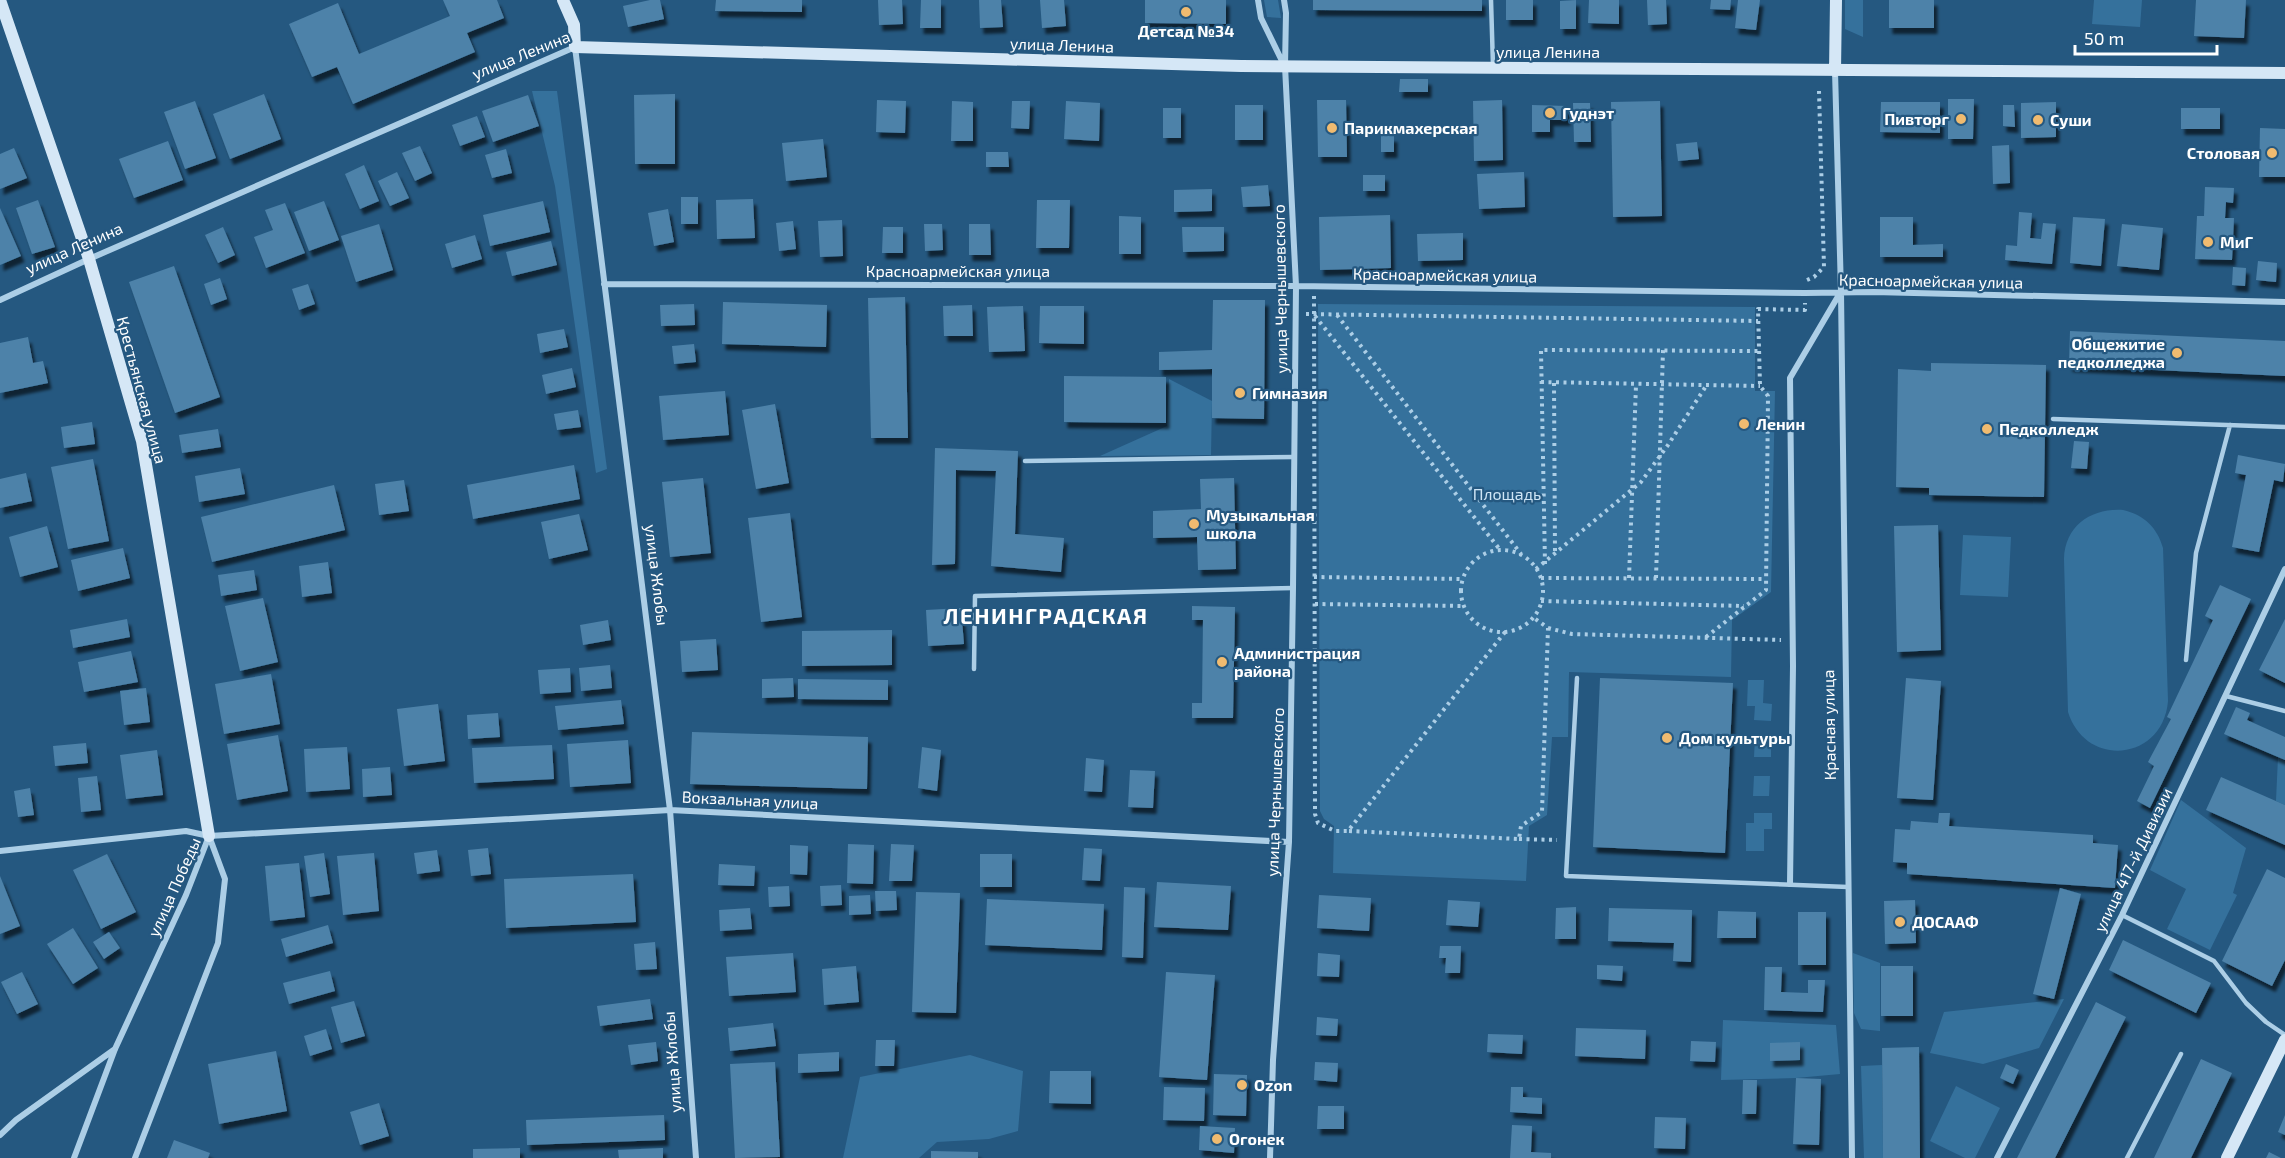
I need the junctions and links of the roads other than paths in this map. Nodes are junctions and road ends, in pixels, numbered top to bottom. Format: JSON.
{"nodes":[{"id":1,"x":0,"y":0,"type":"edge"},
{"id":2,"x":563,"y":0,"type":"edge"},
{"id":3,"x":1258,"y":0,"type":"edge"},
{"id":4,"x":1284,"y":0,"type":"edge"},
{"id":5,"x":1491,"y":0,"type":"edge"},
{"id":6,"x":1836,"y":0,"type":"edge"},
{"id":7,"x":575,"y":47,"type":"junction"},
{"id":8,"x":1285,"y":66,"type":"junction"},
{"id":9,"x":1493,"y":68,"type":"junction"},
{"id":10,"x":1835,"y":71,"type":"junction"},
{"id":11,"x":2285,"y":73,"type":"edge"},
{"id":12,"x":89,"y":259,"type":"junction"},
{"id":13,"x":604,"y":284,"type":"junction"},
{"id":14,"x":1296,"y":286,"type":"junction"},
{"id":15,"x":1841,"y":292,"type":"junction"},
{"id":16,"x":0,"y":300,"type":"edge"},
{"id":17,"x":2285,"y":302,"type":"edge"},
{"id":18,"x":2053,"y":419,"type":"dead end"},
{"id":19,"x":2230,"y":425,"type":"junction"},
{"id":20,"x":2285,"y":427,"type":"edge"},
{"id":21,"x":1294,"y":456,"type":"junction"},
{"id":22,"x":1025,"y":461,"type":"dead end"},
{"id":23,"x":2285,"y":569,"type":"edge"},
{"id":24,"x":1293,"y":588,"type":"junction"},
{"id":25,"x":2186,"y":660,"type":"dead end"},
{"id":26,"x":974,"y":669,"type":"dead end"},
{"id":27,"x":1578,"y":678,"type":"dead end"},
{"id":28,"x":2226,"y":696,"type":"junction"},
{"id":29,"x":2285,"y":711,"type":"edge"},
{"id":30,"x":670,"y":810,"type":"junction"},
{"id":31,"x":209,"y":836,"type":"junction"},
{"id":32,"x":1289,"y":842,"type":"junction"},
{"id":33,"x":0,"y":851,"type":"edge"},
{"id":34,"x":1790,"y":884,"type":"junction"},
{"id":35,"x":1848,"y":887,"type":"junction"},
{"id":36,"x":2122,"y":915,"type":"junction"},
{"id":37,"x":2285,"y":1037,"type":"edge"},
{"id":38,"x":115,"y":1049,"type":"junction"},
{"id":39,"x":2181,"y":1054,"type":"dead end"},
{"id":40,"x":0,"y":1135,"type":"edge"},
{"id":41,"x":74,"y":1158,"type":"edge"},
{"id":42,"x":135,"y":1158,"type":"edge"},
{"id":43,"x":696,"y":1158,"type":"edge"},
{"id":44,"x":1270,"y":1158,"type":"edge"},
{"id":45,"x":1852,"y":1158,"type":"edge"},
{"id":46,"x":1997,"y":1158,"type":"edge"},
{"id":47,"x":2127,"y":1158,"type":"edge"},
{"id":48,"x":2227,"y":1158,"type":"edge"}],
"edges":[{"from":1,"to":12,"type":"street","name":"Крестьянская улица"},
{"from":2,"to":7,"type":"street","name":"улица Жлобы"},
{"from":3,"to":8,"type":"street","name":"улица Чернышевского"},
{"from":4,"to":8,"type":"street","name":"улица Чернышевского"},
{"from":5,"to":9,"type":"lane"},
{"from":6,"to":10,"type":"street"},
{"from":7,"to":8,"type":"street","name":"улица Ленина"},
{"from":7,"to":12,"type":"street","name":"улица Ленина"},
{"from":7,"to":13,"type":"street","name":"улица Жлобы"},
{"from":8,"to":9,"type":"street","name":"улица Ленина"},
{"from":8,"to":14,"type":"street","name":"улица Чернышевского"},
{"from":9,"to":10,"type":"street","name":"улица Ленина"},
{"from":10,"to":11,"type":"street","name":"улица Ленина"},
{"from":10,"to":15,"type":"street","name":"Красная улица"},
{"from":12,"to":16,"type":"street","name":"улица Ленина"},
{"from":12,"to":31,"type":"street","name":"Крестьянская улица"},
{"from":13,"to":14,"type":"street","name":"Красноармейская улица"},
{"from":13,"to":30,"type":"street","name":"улица Жлобы"},
{"from":14,"to":15,"type":"street","name":"Красноармейская улица"},
{"from":14,"to":21,"type":"street","name":"улица Чернышевского"},
{"from":15,"to":17,"type":"street","name":"Красноармейская улица"},
{"from":15,"to":34,"type":"street"},
{"from":15,"to":35,"type":"street","name":"Красная улица"},
{"from":18,"to":19,"type":"lane"},
{"from":19,"to":20,"type":"lane"},
{"from":19,"to":25,"type":"lane"},
{"from":21,"to":22,"type":"lane"},
{"from":21,"to":24,"type":"street","name":"улица Чернышевского"},
{"from":23,"to":28,"type":"street","name":"улица 417-й Дивизии"},
{"from":24,"to":26,"type":"lane"},
{"from":24,"to":32,"type":"street","name":"улица Чернышевского"},
{"from":27,"to":34,"type":"lane"},
{"from":28,"to":29,"type":"lane"},
{"from":28,"to":36,"type":"street","name":"улица 417-й Дивизии"},
{"from":30,"to":31,"type":"street","name":"Вокзальная улица"},
{"from":30,"to":32,"type":"street","name":"Вокзальная улица"},
{"from":30,"to":43,"type":"street","name":"улица Жлобы"},
{"from":31,"to":33,"type":"street","name":"Вокзальная улица"},
{"from":31,"to":38,"type":"street","name":"улица Победы"},
{"from":31,"to":42,"type":"street","name":"улица Победы"},
{"from":32,"to":44,"type":"street","name":"улица Чернышевского"},
{"from":34,"to":35,"type":"lane"},
{"from":35,"to":45,"type":"street","name":"Красная улица"},
{"from":36,"to":37,"type":"lane"},
{"from":36,"to":46,"type":"street","name":"улица 417-й Дивизии"},
{"from":37,"to":48,"type":"street"},
{"from":38,"to":40,"type":"street"},
{"from":38,"to":41,"type":"street","name":"улица Победы"},
{"from":39,"to":47,"type":"lane"}]}
